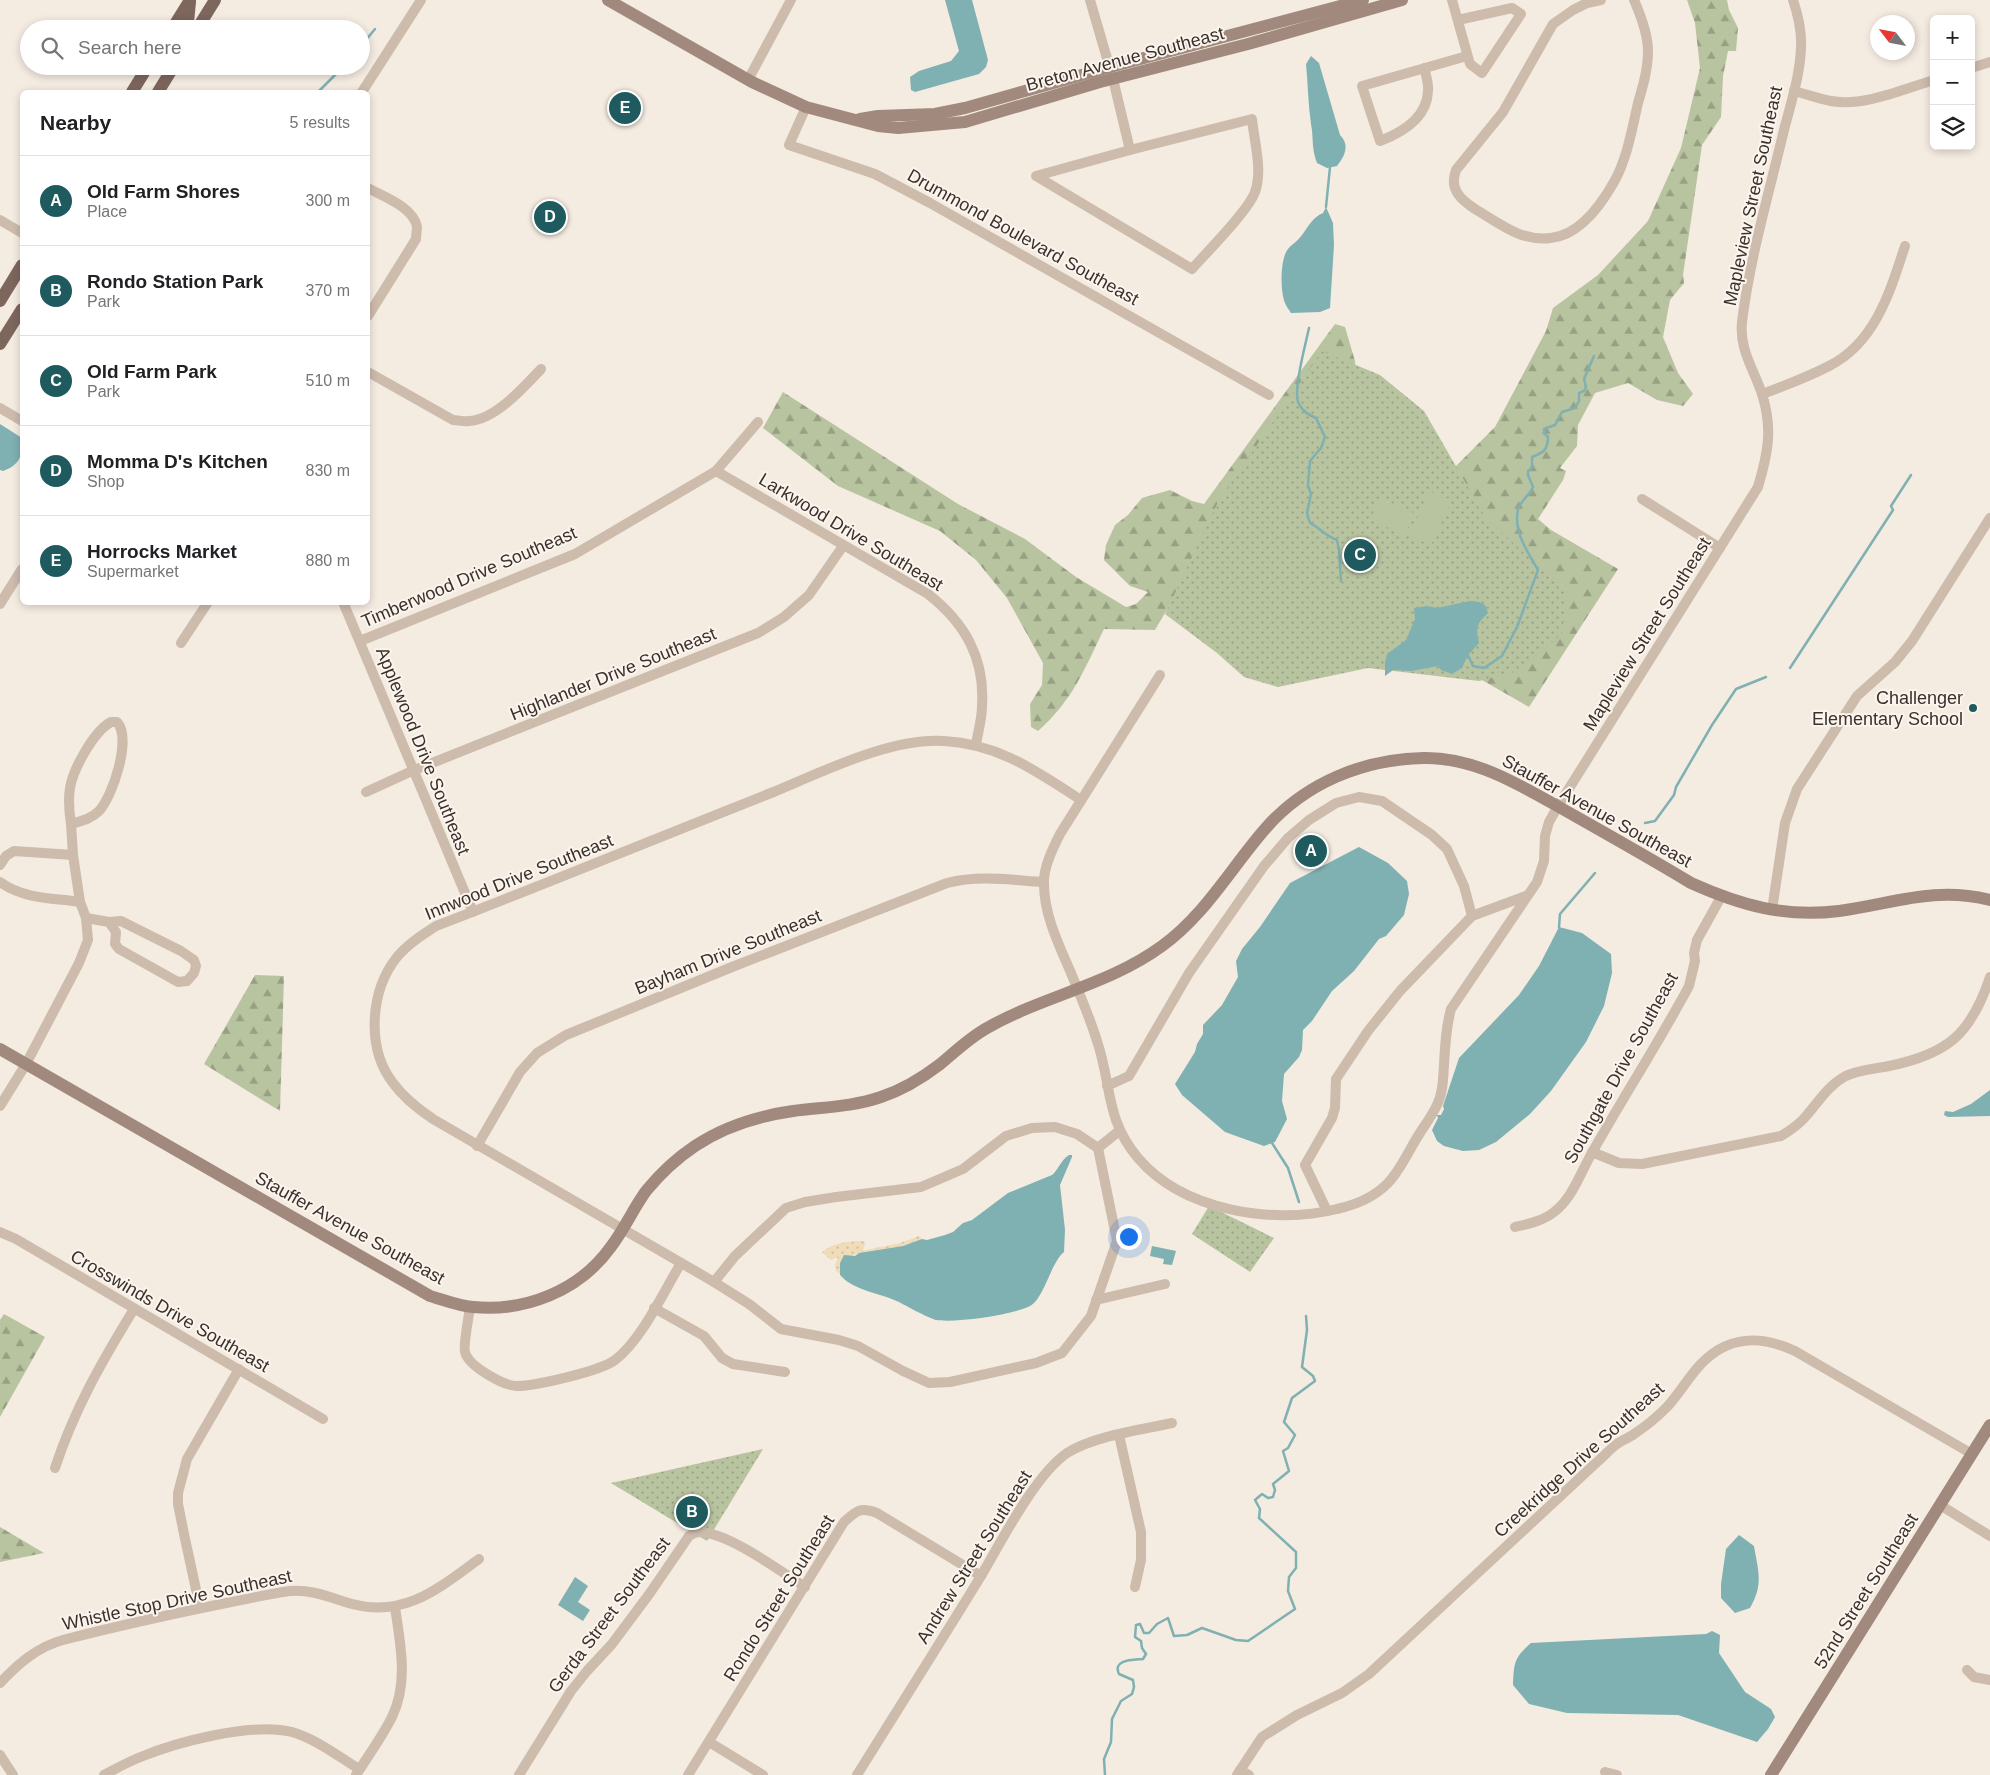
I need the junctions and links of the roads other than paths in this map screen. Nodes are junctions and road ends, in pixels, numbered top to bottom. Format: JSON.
{"nodes":[{"id":1,"x":190,"y":0,"type":"edge"},
{"id":2,"x":215,"y":0,"type":"edge"},
{"id":3,"x":420,"y":0,"type":"edge"},
{"id":4,"x":608,"y":0,"type":"edge"},
{"id":5,"x":791,"y":0,"type":"edge"},
{"id":6,"x":1090,"y":0,"type":"edge"},
{"id":7,"x":1363,"y":0,"type":"edge"},
{"id":8,"x":1402,"y":0,"type":"edge"},
{"id":9,"x":1452,"y":0,"type":"edge"},
{"id":10,"x":1601,"y":0,"type":"edge"},
{"id":11,"x":1634,"y":0,"type":"edge"},
{"id":12,"x":1793,"y":0,"type":"edge"},
{"id":13,"x":1380,"y":3,"type":"edge"},
{"id":14,"x":179,"y":20,"type":"edge"},
{"id":15,"x":188,"y":20,"type":"edge"},
{"id":16,"x":203,"y":20,"type":"edge"},
{"id":17,"x":1458,"y":20,"type":"junction"},
{"id":18,"x":1467,"y":56,"type":"junction"},
{"id":19,"x":1990,"y":62,"type":"edge"},
{"id":20,"x":1975,"y":67,"type":"edge"},
{"id":21,"x":1424,"y":68,"type":"junction"},
{"id":22,"x":1112,"y":73,"type":"junction"},
{"id":23,"x":142,"y":75,"type":"edge"},
{"id":24,"x":168,"y":75,"type":"edge"},
{"id":25,"x":748,"y":80,"type":"junction"},
{"id":26,"x":1930,"y":81,"type":"edge"},
{"id":27,"x":133,"y":90,"type":"edge"},
{"id":28,"x":159,"y":90,"type":"edge"},
{"id":29,"x":363,"y":90,"type":"edge"},
{"id":30,"x":1794,"y":91,"type":"junction"},
{"id":31,"x":806,"y":107,"type":"junction"},
{"id":32,"x":1130,"y":150,"type":"junction"},
{"id":33,"x":370,"y":189,"type":"edge"},
{"id":34,"x":0,"y":220,"type":"edge"},
{"id":35,"x":20,"y":231,"type":"edge"},
{"id":36,"x":1905,"y":246,"type":"dead end"},
{"id":37,"x":20,"y":269,"type":"edge"},
{"id":38,"x":0,"y":301,"type":"edge"},
{"id":39,"x":20,"y":312,"type":"edge"},
{"id":40,"x":370,"y":313,"type":"edge"},
{"id":41,"x":0,"y":344,"type":"edge"},
{"id":42,"x":541,"y":369,"type":"dead end"},
{"id":43,"x":370,"y":373,"type":"edge"},
{"id":44,"x":1762,"y":394,"type":"junction"},
{"id":45,"x":1269,"y":395,"type":"dead end"},
{"id":46,"x":0,"y":408,"type":"edge"},
{"id":47,"x":20,"y":420,"type":"edge"},
{"id":48,"x":758,"y":422,"type":"dead end"},
{"id":49,"x":716,"y":471,"type":"junction"},
{"id":50,"x":1642,"y":499,"type":"dead end"},
{"id":51,"x":1990,"y":518,"type":"edge"},
{"id":52,"x":843,"y":546,"type":"junction"},
{"id":53,"x":1720,"y":548,"type":"junction"},
{"id":54,"x":20,"y":571,"type":"edge"},
{"id":55,"x":0,"y":604,"type":"edge"},
{"id":56,"x":206,"y":605,"type":"edge"},
{"id":57,"x":344,"y":605,"type":"edge"},
{"id":58,"x":360,"y":641,"type":"junction"},
{"id":59,"x":182,"y":643,"type":"dead end"},
{"id":60,"x":1160,"y":675,"type":"dead end"},
{"id":61,"x":976,"y":744,"type":"junction"},
{"id":62,"x":412,"y":771,"type":"junction"},
{"id":63,"x":366,"y":792,"type":"dead end"},
{"id":64,"x":1081,"y":800,"type":"junction"},
{"id":65,"x":1558,"y":806,"type":"junction"},
{"id":66,"x":71,"y":824,"type":"junction"},
{"id":67,"x":73,"y":854,"type":"junction"},
{"id":68,"x":0,"y":865,"type":"edge"},
{"id":69,"x":0,"y":882,"type":"edge"},
{"id":70,"x":1044,"y":882,"type":"junction"},
{"id":71,"x":1526,"y":896,"type":"junction"},
{"id":72,"x":1721,"y":897,"type":"junction"},
{"id":73,"x":1990,"y":900,"type":"edge"},
{"id":74,"x":80,"y":902,"type":"junction"},
{"id":75,"x":1772,"y":910,"type":"junction"},
{"id":76,"x":472,"y":912,"type":"junction"},
{"id":77,"x":1472,"y":916,"type":"junction"},
{"id":78,"x":86,"y":918,"type":"junction"},
{"id":79,"x":110,"y":922,"type":"junction"},
{"id":80,"x":1990,"y":977,"type":"edge"},
{"id":81,"x":1077,"y":990,"type":"junction"},
{"id":82,"x":0,"y":1049,"type":"edge"},
{"id":83,"x":26,"y":1064,"type":"junction"},
{"id":84,"x":1107,"y":1086,"type":"junction"},
{"id":85,"x":0,"y":1106,"type":"edge"},
{"id":86,"x":1119,"y":1131,"type":"junction"},
{"id":87,"x":477,"y":1146,"type":"junction"},
{"id":88,"x":1098,"y":1148,"type":"junction"},
{"id":89,"x":1592,"y":1152,"type":"junction"},
{"id":90,"x":1327,"y":1211,"type":"junction"},
{"id":91,"x":1515,"y":1227,"type":"dead end"},
{"id":92,"x":622,"y":1229,"type":"junction"},
{"id":93,"x":0,"y":1232,"type":"edge"},
{"id":94,"x":680,"y":1263,"type":"junction"},
{"id":95,"x":714,"y":1282,"type":"junction"},
{"id":96,"x":1165,"y":1284,"type":"dead end"},
{"id":97,"x":1096,"y":1300,"type":"junction"},
{"id":98,"x":470,"y":1307,"type":"junction"},
{"id":99,"x":654,"y":1308,"type":"junction"},
{"id":100,"x":134,"y":1309,"type":"junction"},
{"id":101,"x":239,"y":1370,"type":"junction"},
{"id":102,"x":786,"y":1372,"type":"dead end"},
{"id":103,"x":323,"y":1419,"type":"dead end"},
{"id":104,"x":1172,"y":1423,"type":"dead end"},
{"id":105,"x":1990,"y":1425,"type":"edge"},
{"id":106,"x":1119,"y":1435,"type":"junction"},
{"id":107,"x":1972,"y":1454,"type":"junction"},
{"id":108,"x":55,"y":1468,"type":"dead end"},
{"id":109,"x":1940,"y":1505,"type":"junction"},
{"id":110,"x":1990,"y":1536,"type":"edge"},
{"id":111,"x":479,"y":1559,"type":"dead end"},
{"id":112,"x":980,"y":1576,"type":"junction"},
{"id":113,"x":1134,"y":1586,"type":"dead end"},
{"id":114,"x":805,"y":1587,"type":"junction"},
{"id":115,"x":395,"y":1607,"type":"junction"},
{"id":116,"x":200,"y":1608,"type":"junction"},
{"id":117,"x":1967,"y":1670,"type":"dead end"},
{"id":118,"x":1990,"y":1680,"type":"edge"},
{"id":119,"x":0,"y":1682,"type":"edge"},
{"id":120,"x":709,"y":1742,"type":"junction"},
{"id":121,"x":0,"y":1755,"type":"edge"},
{"id":122,"x":358,"y":1772,"type":"edge"},
{"id":123,"x":1605,"y":1772,"type":"dead end"},
{"id":124,"x":1242,"y":1773,"type":"edge"},
{"id":125,"x":14,"y":1775,"type":"edge"},
{"id":126,"x":104,"y":1775,"type":"edge"},
{"id":127,"x":519,"y":1775,"type":"edge"},
{"id":128,"x":688,"y":1775,"type":"edge"},
{"id":129,"x":763,"y":1775,"type":"edge"},
{"id":130,"x":857,"y":1775,"type":"edge"},
{"id":131,"x":1617,"y":1775,"type":"edge"},
{"id":132,"x":1772,"y":1775,"type":"edge"}],
"edges":[{"from":1,"to":14,"type":"main road"},
{"from":1,"to":15,"type":"main road"},
{"from":2,"to":16,"type":"main road"},
{"from":3,"to":29,"type":"street"},
{"from":4,"to":25,"type":"street","name":"Breton Avenue Southeast"},
{"from":5,"to":25,"type":"street"},
{"from":6,"to":22,"type":"street"},
{"from":7,"to":22,"type":"street","name":"Breton Avenue Southeast"},
{"from":8,"to":13,"type":"street","name":"Breton Avenue Southeast"},
{"from":9,"to":17,"type":"street"},
{"from":10,"to":11,"type":"street"},
{"from":12,"to":30,"type":"street","name":"Mapleview Street Southeast"},
{"from":13,"to":22,"type":"street","name":"Breton Avenue Southeast"},
{"from":17,"to":18,"type":"street"},
{"from":17,"to":18,"type":"street"},
{"from":18,"to":21,"type":"street"},
{"from":19,"to":20,"type":"street"},
{"from":21,"to":21,"type":"street"},
{"from":22,"to":31,"type":"street","name":"Breton Avenue Southeast"},
{"from":22,"to":32,"type":"street"},
{"from":23,"to":27,"type":"main road"},
{"from":24,"to":28,"type":"main road"},
{"from":25,"to":31,"type":"street","name":"Breton Avenue Southeast"},
{"from":26,"to":30,"type":"street"},
{"from":30,"to":44,"type":"street","name":"Mapleview Street Southeast"},
{"from":31,"to":45,"type":"street","name":"Drummond Boulevard Southeast"},
{"from":32,"to":32,"type":"street"},
{"from":33,"to":40,"type":"street"},
{"from":34,"to":35,"type":"street"},
{"from":36,"to":44,"type":"street"},
{"from":37,"to":38,"type":"main road"},
{"from":39,"to":41,"type":"main road"},
{"from":42,"to":43,"type":"street"},
{"from":44,"to":53,"type":"street","name":"Mapleview Street Southeast"},
{"from":46,"to":47,"type":"street"},
{"from":48,"to":49,"type":"street","name":"Timberwood Drive Southeast"},
{"from":49,"to":52,"type":"street","name":"Larkwood Drive Southeast"},
{"from":49,"to":58,"type":"street","name":"Timberwood Drive Southeast"},
{"from":50,"to":53,"type":"street"},
{"from":51,"to":75,"type":"street"},
{"from":52,"to":61,"type":"street","name":"Larkwood Drive Southeast"},
{"from":52,"to":62,"type":"street","name":"Highlander Drive Southeast"},
{"from":53,"to":65,"type":"street","name":"Mapleview Street Southeast"},
{"from":54,"to":55,"type":"street"},
{"from":56,"to":59,"type":"street"},
{"from":57,"to":58,"type":"street","name":"Applewood Drive Southeast"},
{"from":58,"to":62,"type":"street","name":"Applewood Drive Southeast"},
{"from":60,"to":64,"type":"street"},
{"from":61,"to":64,"type":"street","name":"Innwood Drive Southeast"},
{"from":61,"to":76,"type":"street","name":"Innwood Drive Southeast"},
{"from":62,"to":63,"type":"street","name":"Highlander Drive Southeast"},
{"from":62,"to":76,"type":"street","name":"Applewood Drive Southeast"},
{"from":64,"to":70,"type":"street"},
{"from":65,"to":71,"type":"street","name":"Mapleview Street Southeast"},
{"from":65,"to":72,"type":"street","name":"Stauffer Avenue Southeast"},
{"from":65,"to":81,"type":"street","name":"Stauffer Avenue Southeast"},
{"from":66,"to":66,"type":"street"},
{"from":66,"to":67,"type":"street"},
{"from":67,"to":68,"type":"street"},
{"from":67,"to":74,"type":"street"},
{"from":69,"to":74,"type":"street"},
{"from":70,"to":81,"type":"street","name":"Mapleview Street Southeast"},
{"from":70,"to":87,"type":"street","name":"Bayham Drive Southeast"},
{"from":71,"to":77,"type":"street"},
{"from":71,"to":90,"type":"street","name":"Mapleview Street Southeast"},
{"from":72,"to":75,"type":"street","name":"Stauffer Avenue Southeast"},
{"from":72,"to":89,"type":"street","name":"Southgate Drive Southeast"},
{"from":73,"to":75,"type":"street","name":"Stauffer Avenue Southeast"},
{"from":74,"to":78,"type":"street"},
{"from":76,"to":87,"type":"street","name":"Innwood Drive Southeast"},
{"from":77,"to":84,"type":"street"},
{"from":77,"to":90,"type":"street"},
{"from":78,"to":79,"type":"street"},
{"from":78,"to":83,"type":"street"},
{"from":79,"to":79,"type":"street"},
{"from":80,"to":89,"type":"street"},
{"from":81,"to":84,"type":"street","name":"Mapleview Street Southeast"},
{"from":81,"to":92,"type":"street","name":"Stauffer Avenue Southeast"},
{"from":82,"to":83,"type":"street","name":"Stauffer Avenue Southeast"},
{"from":83,"to":85,"type":"street"},
{"from":83,"to":98,"type":"street","name":"Stauffer Avenue Southeast"},
{"from":84,"to":86,"type":"street","name":"Mapleview Street Southeast"},
{"from":86,"to":88,"type":"street"},
{"from":86,"to":90,"type":"street","name":"Mapleview Street Southeast"},
{"from":87,"to":92,"type":"street","name":"Innwood Drive Southeast"},
{"from":88,"to":95,"type":"street"},
{"from":88,"to":97,"type":"street","name":"Innwood Drive Southeast"},
{"from":89,"to":91,"type":"street","name":"Southgate Drive Southeast"},
{"from":92,"to":94,"type":"street","name":"Innwood Drive Southeast"},
{"from":92,"to":98,"type":"street","name":"Stauffer Avenue Southeast"},
{"from":93,"to":100,"type":"street","name":"Crosswinds Drive Southeast"},
{"from":94,"to":95,"type":"street","name":"Innwood Drive Southeast"},
{"from":94,"to":99,"type":"street"},
{"from":95,"to":97,"type":"street","name":"Innwood Drive Southeast"},
{"from":96,"to":97,"type":"street"},
{"from":98,"to":99,"type":"street"},
{"from":99,"to":102,"type":"street"},
{"from":100,"to":101,"type":"street","name":"Crosswinds Drive Southeast"},
{"from":100,"to":108,"type":"street"},
{"from":101,"to":103,"type":"street","name":"Crosswinds Drive Southeast"},
{"from":101,"to":116,"type":"street"},
{"from":104,"to":106,"type":"street","name":"Andrew Street Southeast"},
{"from":105,"to":107,"type":"street","name":"52nd Street Southeast"},
{"from":106,"to":112,"type":"street","name":"Andrew Street Southeast"},
{"from":106,"to":113,"type":"street"},
{"from":107,"to":109,"type":"street","name":"52nd Street Southeast"},
{"from":107,"to":124,"type":"street","name":"Creekridge Drive Southeast"},
{"from":109,"to":110,"type":"street"},
{"from":109,"to":132,"type":"street","name":"52nd Street Southeast"},
{"from":111,"to":115,"type":"street","name":"Whistle Stop Drive Southeast"},
{"from":112,"to":114,"type":"street","name":"Rondo Street Southeast"},
{"from":112,"to":130,"type":"street","name":"Andrew Street Southeast"},
{"from":114,"to":120,"type":"street","name":"Rondo Street Southeast"},
{"from":114,"to":127,"type":"street","name":"Gerda Street Southeast"},
{"from":115,"to":116,"type":"street","name":"Whistle Stop Drive Southeast"},
{"from":115,"to":122,"type":"street"},
{"from":116,"to":119,"type":"street","name":"Whistle Stop Drive Southeast"},
{"from":117,"to":118,"type":"street"},
{"from":120,"to":128,"type":"street","name":"Rondo Street Southeast"},
{"from":120,"to":129,"type":"street"},
{"from":121,"to":125,"type":"street"},
{"from":122,"to":126,"type":"street"},
{"from":123,"to":131,"type":"street"}]}
